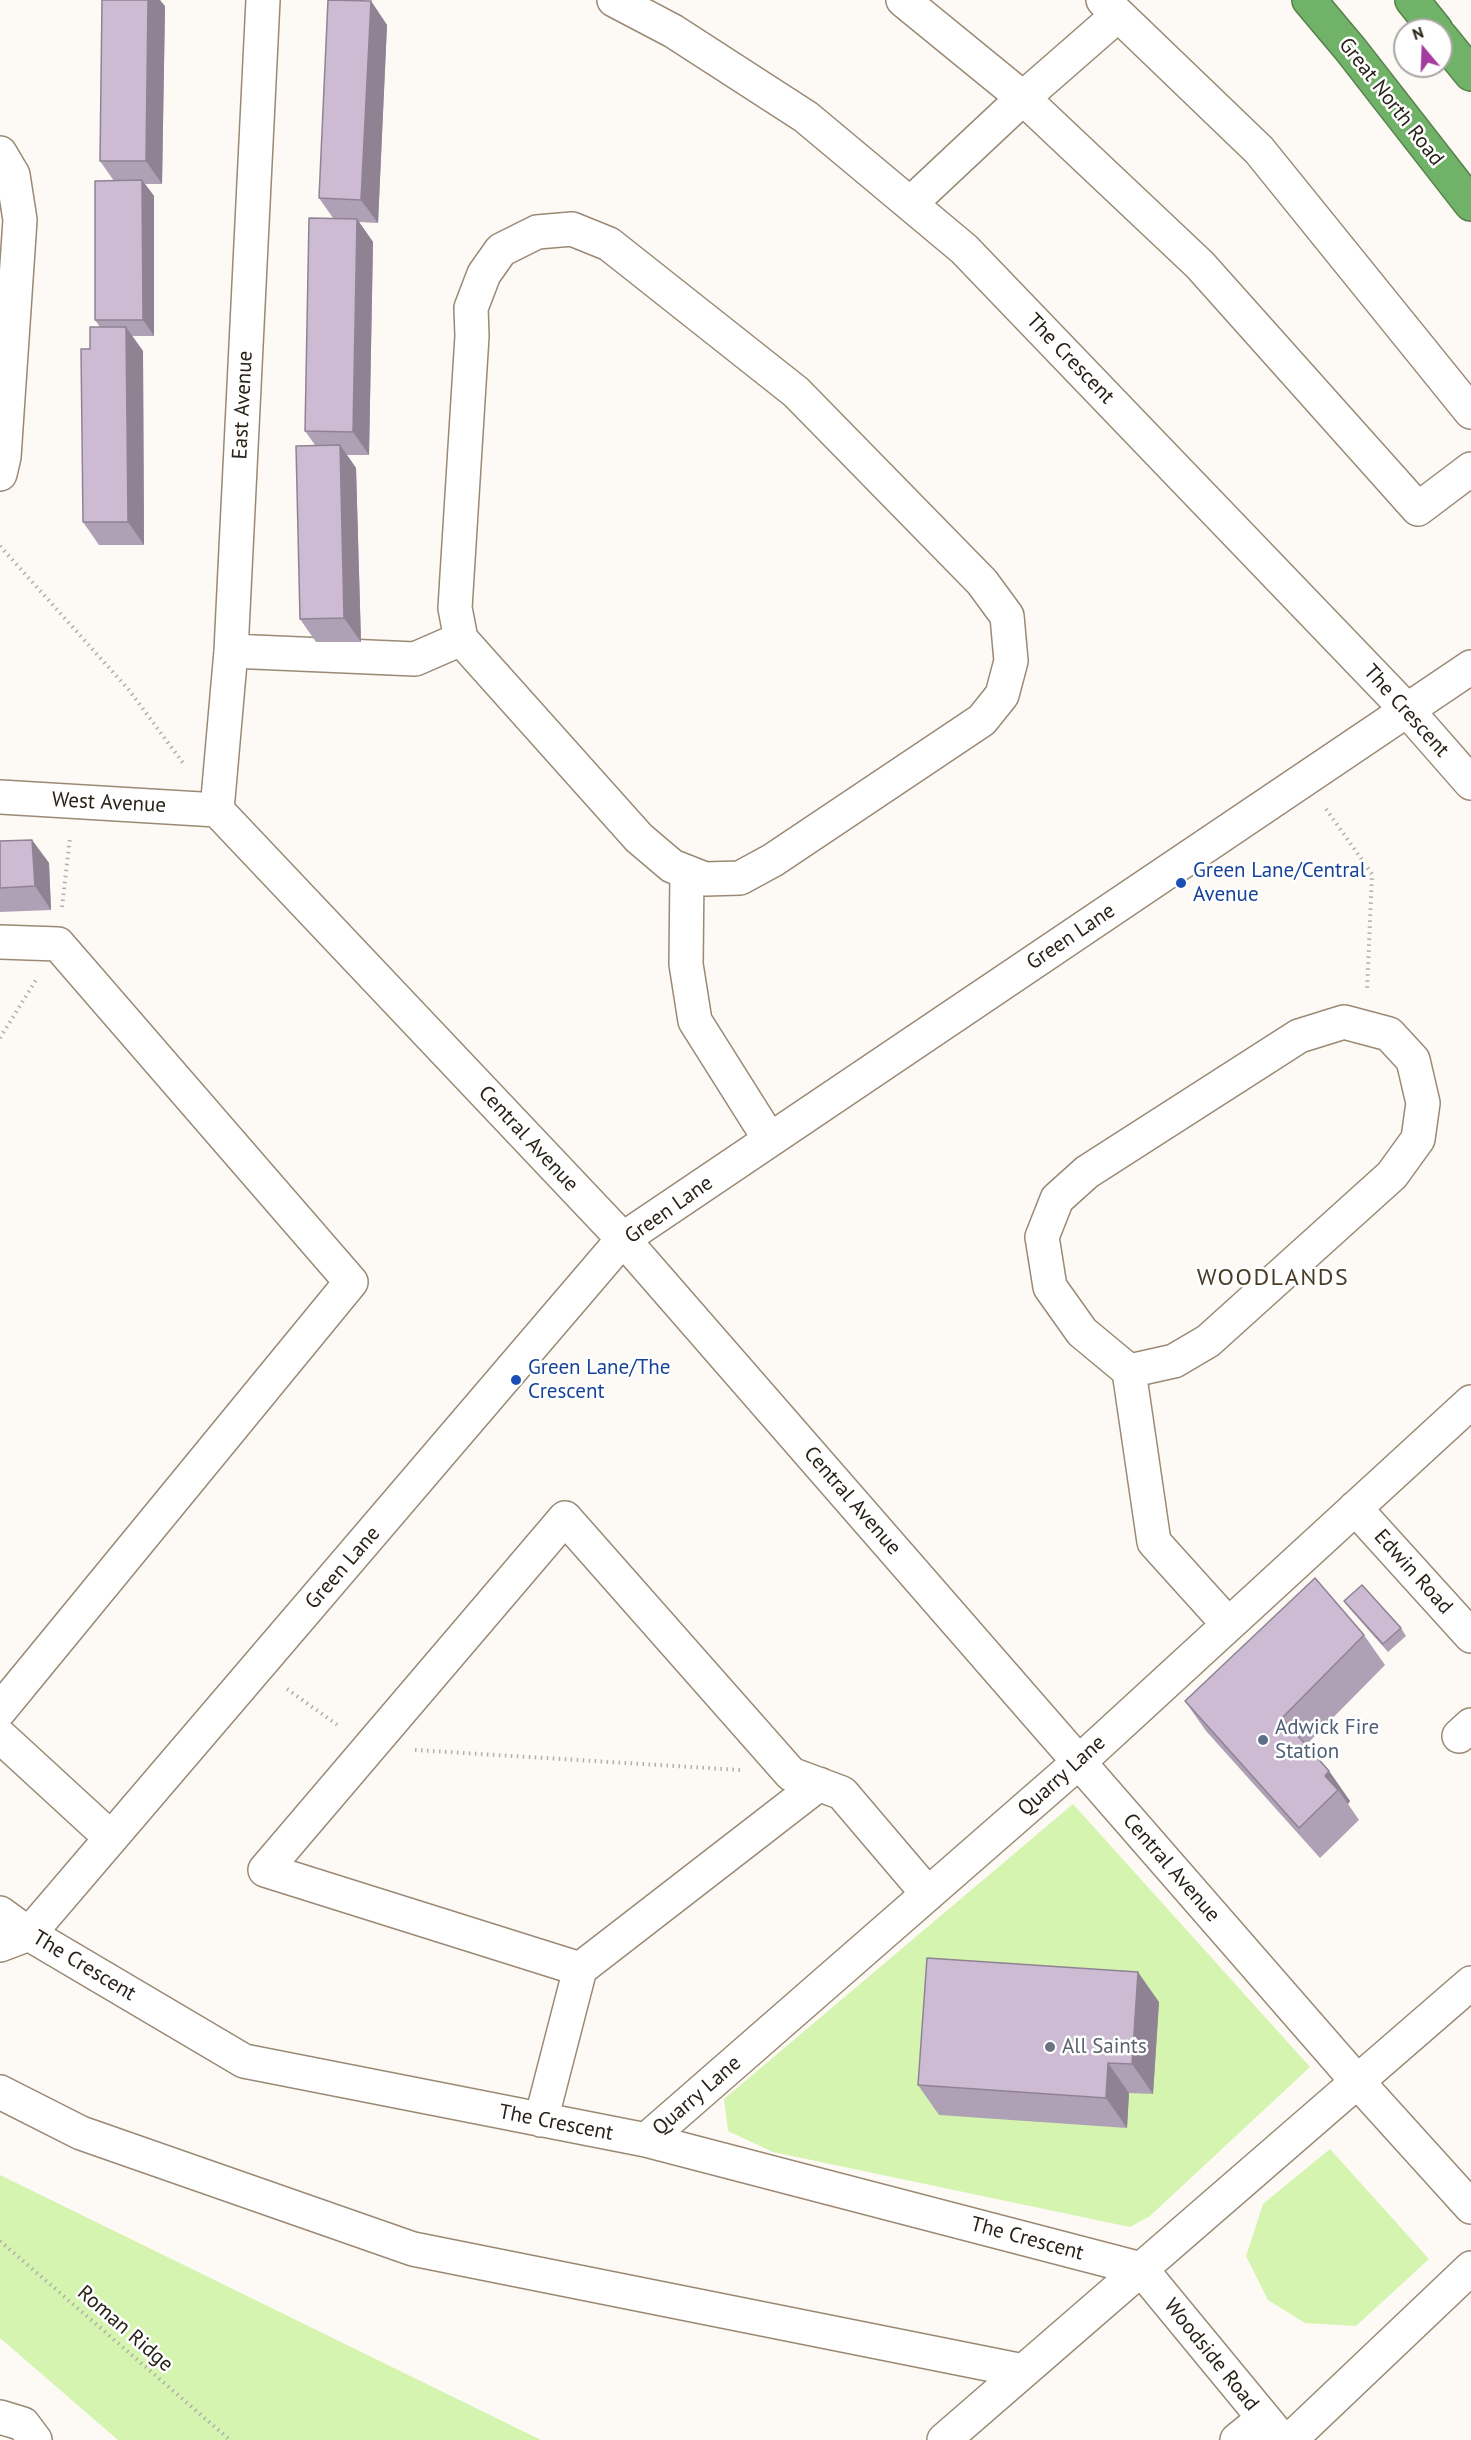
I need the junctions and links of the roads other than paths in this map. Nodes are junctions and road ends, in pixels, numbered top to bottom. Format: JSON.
{"nodes":[{"id":1,"x":263,"y":0,"type":"edge"},
{"id":2,"x":614,"y":0,"type":"edge"},
{"id":3,"x":903,"y":0,"type":"edge"},
{"id":4,"x":1309,"y":0,"type":"edge"},
{"id":5,"x":1412,"y":0,"type":"edge"},
{"id":6,"x":1110,"y":7,"type":"edge"},
{"id":7,"x":1426,"y":18,"type":"edge"},
{"id":8,"x":1453,"y":51,"type":"edge"},
{"id":9,"x":1471,"y":74,"type":"edge"},
{"id":10,"x":1023,"y":98,"type":"junction"},
{"id":11,"x":0,"y":153,"type":"edge"},
{"id":12,"x":910,"y":204,"type":"junction"},
{"id":13,"x":1471,"y":204,"type":"edge"},
{"id":14,"x":1471,"y":412,"type":"edge"},
{"id":15,"x":1471,"y":470,"type":"edge"},
{"id":16,"x":0,"y":474,"type":"edge"},
{"id":17,"x":461,"y":639,"type":"junction"},
{"id":18,"x":231,"y":651,"type":"junction"},
{"id":19,"x":1471,"y":667,"type":"edge"},
{"id":20,"x":1407,"y":710,"type":"junction"},
{"id":21,"x":1471,"y":783,"type":"edge"},
{"id":22,"x":0,"y":797,"type":"edge"},
{"id":23,"x":217,"y":810,"type":"junction"},
{"id":24,"x":687,"y":872,"type":"junction"},
{"id":25,"x":0,"y":942,"type":"edge"},
{"id":26,"x":770,"y":1140,"type":"junction"},
{"id":27,"x":623,"y":1239,"type":"junction"},
{"id":28,"x":1129,"y":1371,"type":"junction"},
{"id":29,"x":1471,"y":1402,"type":"edge"},
{"id":30,"x":1355,"y":1508,"type":"junction"},
{"id":31,"x":1228,"y":1624,"type":"junction"},
{"id":32,"x":1471,"y":1636,"type":"edge"},
{"id":33,"x":0,"y":1710,"type":"edge"},
{"id":34,"x":0,"y":1736,"type":"edge"},
{"id":35,"x":1079,"y":1762,"type":"junction"},
{"id":36,"x":805,"y":1779,"type":"junction"},
{"id":37,"x":111,"y":1838,"type":"junction"},
{"id":38,"x":928,"y":1894,"type":"junction"},
{"id":39,"x":0,"y":1913,"type":"edge"},
{"id":40,"x":14,"y":1940,"type":"edge"},
{"id":41,"x":580,"y":1968,"type":"junction"},
{"id":42,"x":1471,"y":1983,"type":"edge"},
{"id":43,"x":1356,"y":2080,"type":"junction"},
{"id":44,"x":0,"y":2092,"type":"edge"},
{"id":45,"x":541,"y":2120,"type":"junction"},
{"id":46,"x":646,"y":2140,"type":"junction"},
{"id":47,"x":1471,"y":2207,"type":"edge"},
{"id":48,"x":1471,"y":2268,"type":"edge"},
{"id":49,"x":1141,"y":2269,"type":"junction"},
{"id":50,"x":1023,"y":2371,"type":"junction"},
{"id":51,"x":0,"y":2417,"type":"edge"},
{"id":52,"x":1272,"y":2429,"type":"edge"},
{"id":53,"x":35,"y":2440,"type":"edge"},
{"id":54,"x":944,"y":2440,"type":"edge"},
{"id":55,"x":1237,"y":2440,"type":"edge"},
{"id":56,"x":1290,"y":2440,"type":"edge"}],
"edges":[{"from":1,"to":18,"type":"street","name":"East Avenue"},
{"from":2,"to":12,"type":"street","name":"The Crescent"},
{"from":3,"to":10,"type":"street"},
{"from":4,"to":13,"type":"highway","name":"Great North Road"},
{"from":5,"to":7,"type":"highway"},
{"from":6,"to":10,"type":"street"},
{"from":6,"to":14,"type":"street"},
{"from":8,"to":9,"type":"highway"},
{"from":10,"to":12,"type":"street"},
{"from":10,"to":15,"type":"street"},
{"from":11,"to":16,"type":"street"},
{"from":12,"to":20,"type":"street","name":"The Crescent"},
{"from":17,"to":18,"type":"street"},
{"from":17,"to":24,"type":"street"},
{"from":17,"to":24,"type":"street"},
{"from":18,"to":23,"type":"street","name":"East Avenue"},
{"from":19,"to":20,"type":"street","name":"Green Lane"},
{"from":20,"to":21,"type":"street","name":"The Crescent"},
{"from":20,"to":26,"type":"street","name":"Green Lane"},
{"from":22,"to":23,"type":"street","name":"West Avenue"},
{"from":23,"to":27,"type":"street","name":"Central Avenue"},
{"from":24,"to":26,"type":"street"},
{"from":25,"to":33,"type":"street"},
{"from":26,"to":27,"type":"street","name":"Green Lane"},
{"from":27,"to":35,"type":"street","name":"Central Avenue"},
{"from":27,"to":37,"type":"street","name":"Green Lane"},
{"from":28,"to":28,"type":"street"},
{"from":28,"to":31,"type":"street"},
{"from":29,"to":30,"type":"street","name":"Quarry Lane"},
{"from":30,"to":31,"type":"street","name":"Quarry Lane"},
{"from":30,"to":32,"type":"street","name":"Edwin Road"},
{"from":31,"to":35,"type":"street","name":"Quarry Lane"},
{"from":34,"to":37,"type":"street"},
{"from":35,"to":38,"type":"street","name":"Quarry Lane"},
{"from":35,"to":43,"type":"street","name":"Central Avenue"},
{"from":36,"to":38,"type":"street"},
{"from":36,"to":41,"type":"street"},
{"from":36,"to":41,"type":"street"},
{"from":37,"to":40,"type":"street","name":"Green Lane"},
{"from":38,"to":46,"type":"street","name":"Quarry Lane"},
{"from":39,"to":40,"type":"street","name":"The Crescent"},
{"from":40,"to":45,"type":"street","name":"The Crescent"},
{"from":41,"to":45,"type":"street"},
{"from":42,"to":43,"type":"street"},
{"from":43,"to":47,"type":"street","name":"Central Avenue"},
{"from":43,"to":49,"type":"street"},
{"from":44,"to":50,"type":"street"},
{"from":45,"to":46,"type":"street","name":"The Crescent"},
{"from":46,"to":49,"type":"street","name":"The Crescent"},
{"from":48,"to":56,"type":"street"},
{"from":49,"to":50,"type":"street"},
{"from":49,"to":52,"type":"street","name":"Woodside Road"},
{"from":50,"to":54,"type":"street"},
{"from":51,"to":53,"type":"street"},
{"from":52,"to":55,"type":"street"}]}
